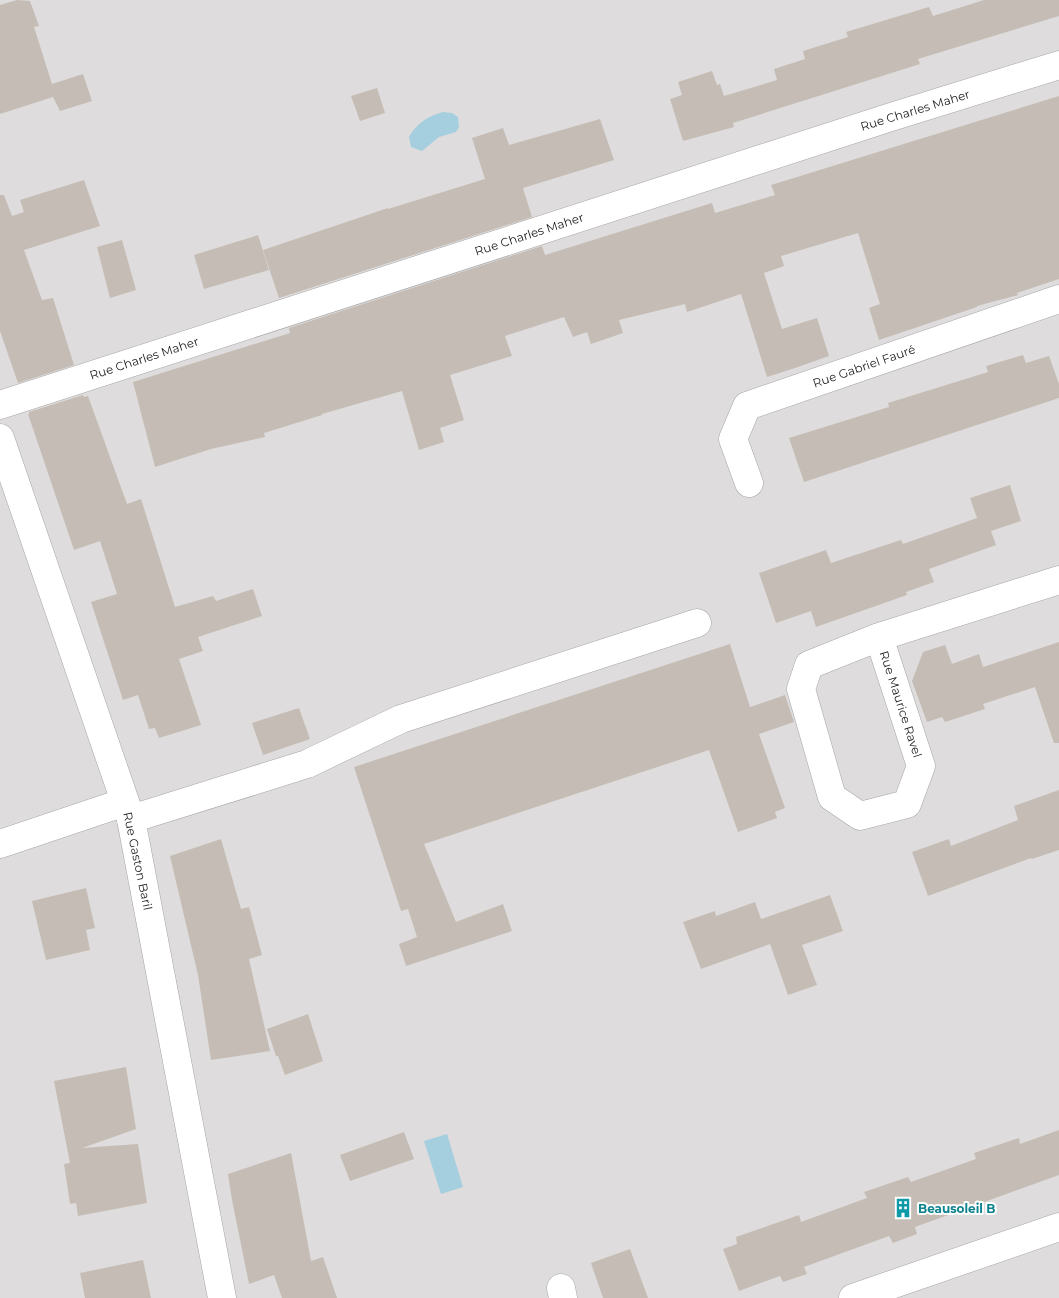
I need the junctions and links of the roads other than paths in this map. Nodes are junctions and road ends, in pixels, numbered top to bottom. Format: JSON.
{"nodes":[{"id":1,"x":1059,"y":65,"type":"edge"},
{"id":2,"x":1059,"y":299,"type":"edge"},
{"id":3,"x":0,"y":404,"type":"edge"},
{"id":4,"x":0,"y":438,"type":"edge"},
{"id":5,"x":750,"y":483,"type":"dead end"},
{"id":6,"x":1059,"y":580,"type":"edge"},
{"id":7,"x":697,"y":622,"type":"dead end"},
{"id":8,"x":880,"y":637,"type":"junction"},
{"id":9,"x":128,"y":811,"type":"junction"},
{"id":10,"x":0,"y":844,"type":"edge"},
{"id":11,"x":1059,"y":1227,"type":"edge"},
{"id":12,"x":222,"y":1298,"type":"edge"},
{"id":13,"x":853,"y":1298,"type":"edge"}],
"edges":[{"from":1,"to":3,"type":"street","name":"Rue Charles Maher"},
{"from":2,"to":5,"type":"street","name":"Rue Gabriel Fauré"},
{"from":4,"to":9,"type":"street","name":"Rue Gaston Baril"},
{"from":6,"to":8,"type":"street","name":"Rue Maurice Ravel"},
{"from":7,"to":9,"type":"street"},
{"from":8,"to":8,"type":"street","name":"Rue Maurice Ravel"},
{"from":9,"to":10,"type":"street"},
{"from":9,"to":12,"type":"street","name":"Rue Gaston Baril"},
{"from":11,"to":13,"type":"street"}]}
